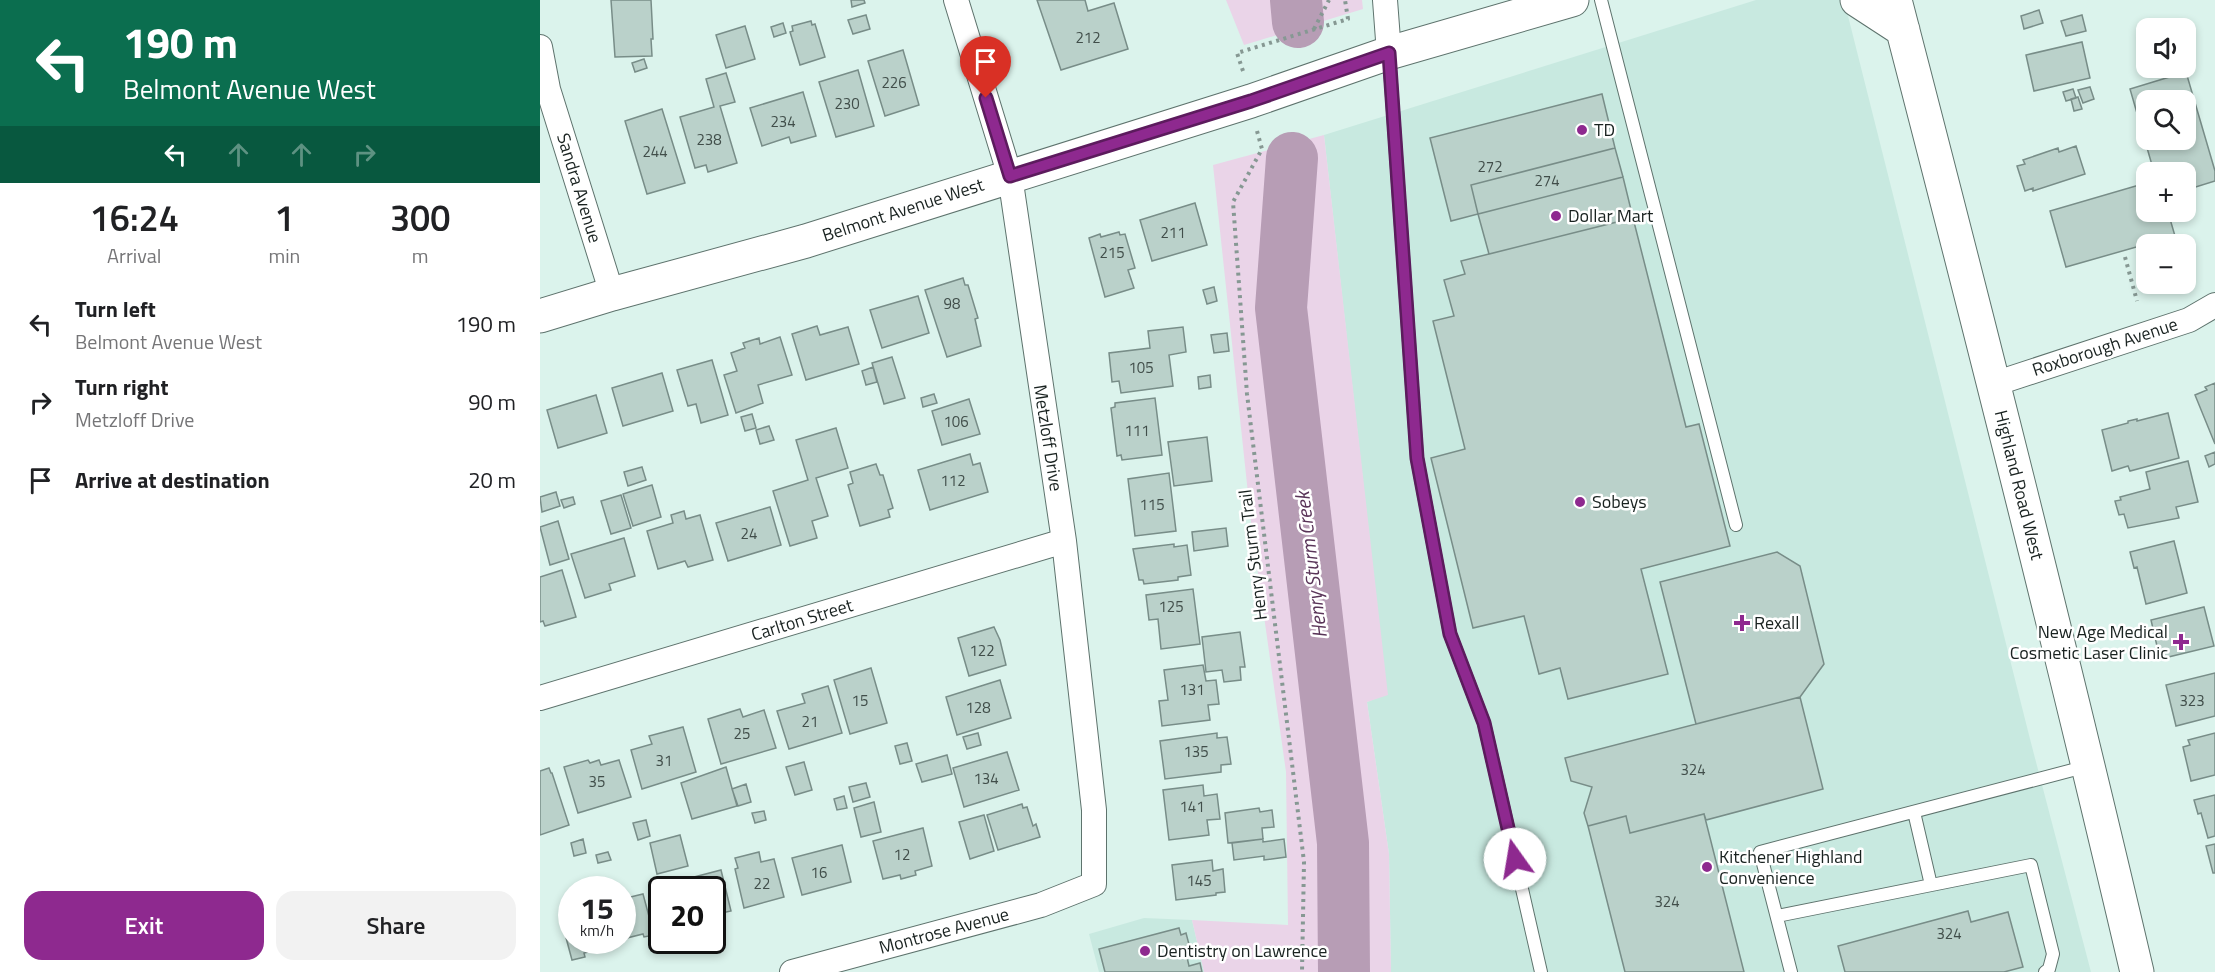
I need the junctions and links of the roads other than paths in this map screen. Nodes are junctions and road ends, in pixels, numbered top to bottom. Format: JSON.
{"nodes":[{"id":1,"x":956,"y":0,"type":"edge"},
{"id":2,"x":1385,"y":0,"type":"edge"},
{"id":3,"x":1572,"y":0,"type":"edge"},
{"id":4,"x":1601,"y":0,"type":"edge"},
{"id":5,"x":1857,"y":0,"type":"edge"},
{"id":6,"x":1899,"y":15,"type":"edge"},
{"id":7,"x":540,"y":47,"type":"edge"},
{"id":8,"x":1389,"y":53,"type":"junction"},
{"id":9,"x":1010,"y":176,"type":"junction"},
{"id":10,"x":612,"y":294,"type":"junction"},
{"id":11,"x":2215,"y":305,"type":"edge"},
{"id":12,"x":540,"y":316,"type":"edge"},
{"id":13,"x":1994,"y":384,"type":"junction"},
{"id":14,"x":1736,"y":525,"type":"dead end"},
{"id":15,"x":1064,"y":541,"type":"junction"},
{"id":16,"x":540,"y":698,"type":"edge"},
{"id":17,"x":2089,"y":766,"type":"junction"},
{"id":18,"x":1914,"y":812,"type":"junction"},
{"id":19,"x":1094,"y":884,"type":"joint"},
{"id":20,"x":1931,"y":885,"type":"junction"},
{"id":21,"x":1777,"y":916,"type":"junction"},
{"id":22,"x":792,"y":972,"type":"edge"},
{"id":23,"x":1541,"y":972,"type":"edge"},
{"id":24,"x":1791,"y":972,"type":"edge"},
{"id":25,"x":2045,"y":972,"type":"edge"},
{"id":26,"x":2137,"y":972,"type":"edge"}],
"edges":[{"from":1,"to":9,"type":"street","name":"Metzloff Drive"},
{"from":2,"to":8,"type":"street"},
{"from":3,"to":8,"type":"street","name":"Belmont Avenue West"},
{"from":4,"to":14,"type":"lane"},
{"from":5,"to":6,"type":"street"},
{"from":6,"to":13,"type":"street","name":"Highland Road West"},
{"from":7,"to":10,"type":"street","name":"Sandra Avenue"},
{"from":8,"to":9,"type":"street","name":"Belmont Avenue West"},
{"from":8,"to":23,"type":"lane"},
{"from":9,"to":10,"type":"street","name":"Belmont Avenue West"},
{"from":9,"to":15,"type":"street","name":"Metzloff Drive"},
{"from":10,"to":12,"type":"street","name":"Belmont Avenue West"},
{"from":11,"to":13,"type":"street","name":"Roxborough Avenue"},
{"from":13,"to":17,"type":"street","name":"Highland Road West"},
{"from":15,"to":16,"type":"street","name":"Carlton Street"},
{"from":15,"to":19,"type":"street","name":"Metzloff Drive"},
{"from":17,"to":18,"type":"lane"},
{"from":17,"to":26,"type":"street","name":"Highland Road West"},
{"from":18,"to":20,"type":"lane"},
{"from":18,"to":21,"type":"lane"},
{"from":19,"to":22,"type":"street","name":"Montrose Avenue"},
{"from":20,"to":21,"type":"lane"},
{"from":20,"to":25,"type":"lane"},
{"from":21,"to":24,"type":"lane"}]}
